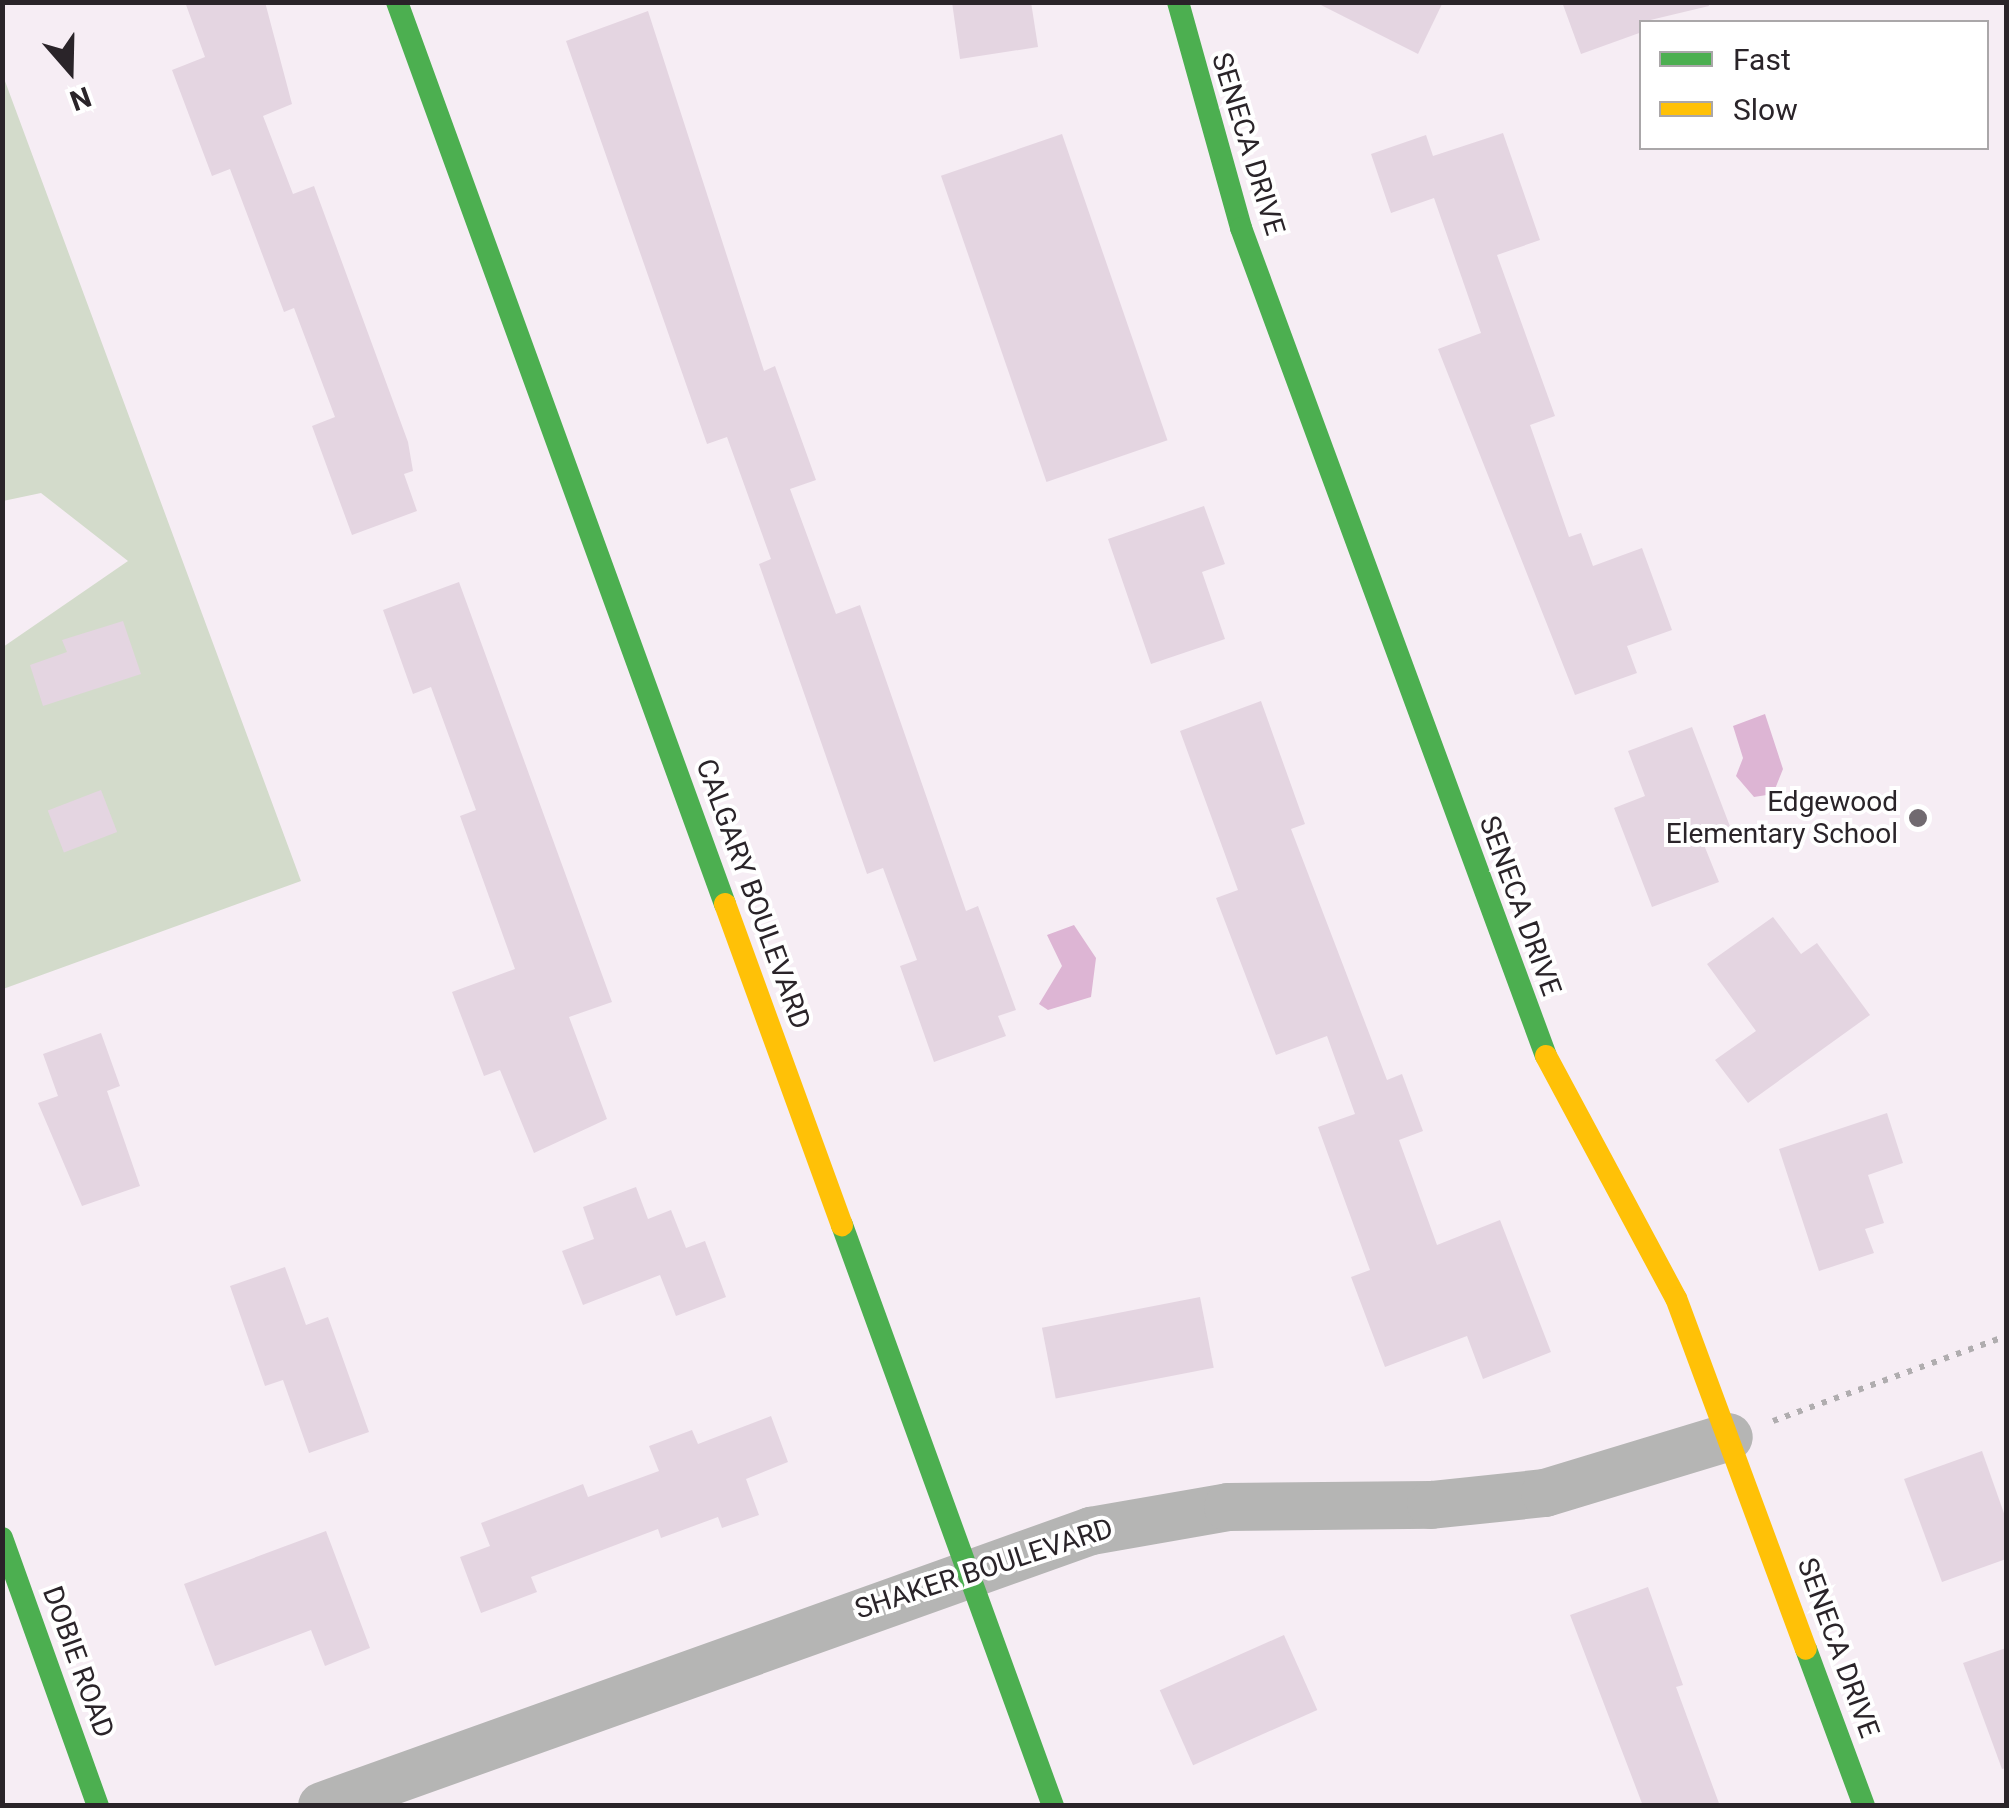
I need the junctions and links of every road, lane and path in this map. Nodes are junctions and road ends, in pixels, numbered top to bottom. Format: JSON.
{"nodes":[{"id":1,"x":397,"y":2,"type":"edge"},
{"id":2,"x":1178,"y":2,"type":"edge"},
{"id":3,"x":2006,"y":1336,"type":"edge"},
{"id":4,"x":1729,"y":1437,"type":"junction"},
{"id":5,"x":2,"y":1538,"type":"edge"},
{"id":6,"x":967,"y":1570,"type":"junction"},
{"id":7,"x":98,"y":1806,"type":"edge"},
{"id":8,"x":322,"y":1806,"type":"edge"},
{"id":9,"x":1053,"y":1806,"type":"edge"},
{"id":10,"x":1864,"y":1806,"type":"edge"}],
"edges":[{"from":1,"to":6,"type":"street","name":"CALGARY BOULEVARD"},
{"from":2,"to":4,"type":"street","name":"SENECA DRIVE"},
{"from":3,"to":4,"type":"path"},
{"from":4,"to":6,"type":"street","name":"SHAKER BOULEVARD"},
{"from":4,"to":10,"type":"street","name":"SENECA DRIVE"},
{"from":5,"to":7,"type":"street","name":"DOBIE ROAD"},
{"from":6,"to":8,"type":"street","name":"SHAKER BOULEVARD"},
{"from":6,"to":9,"type":"street","name":"CALGARY BOULEVARD"}]}
